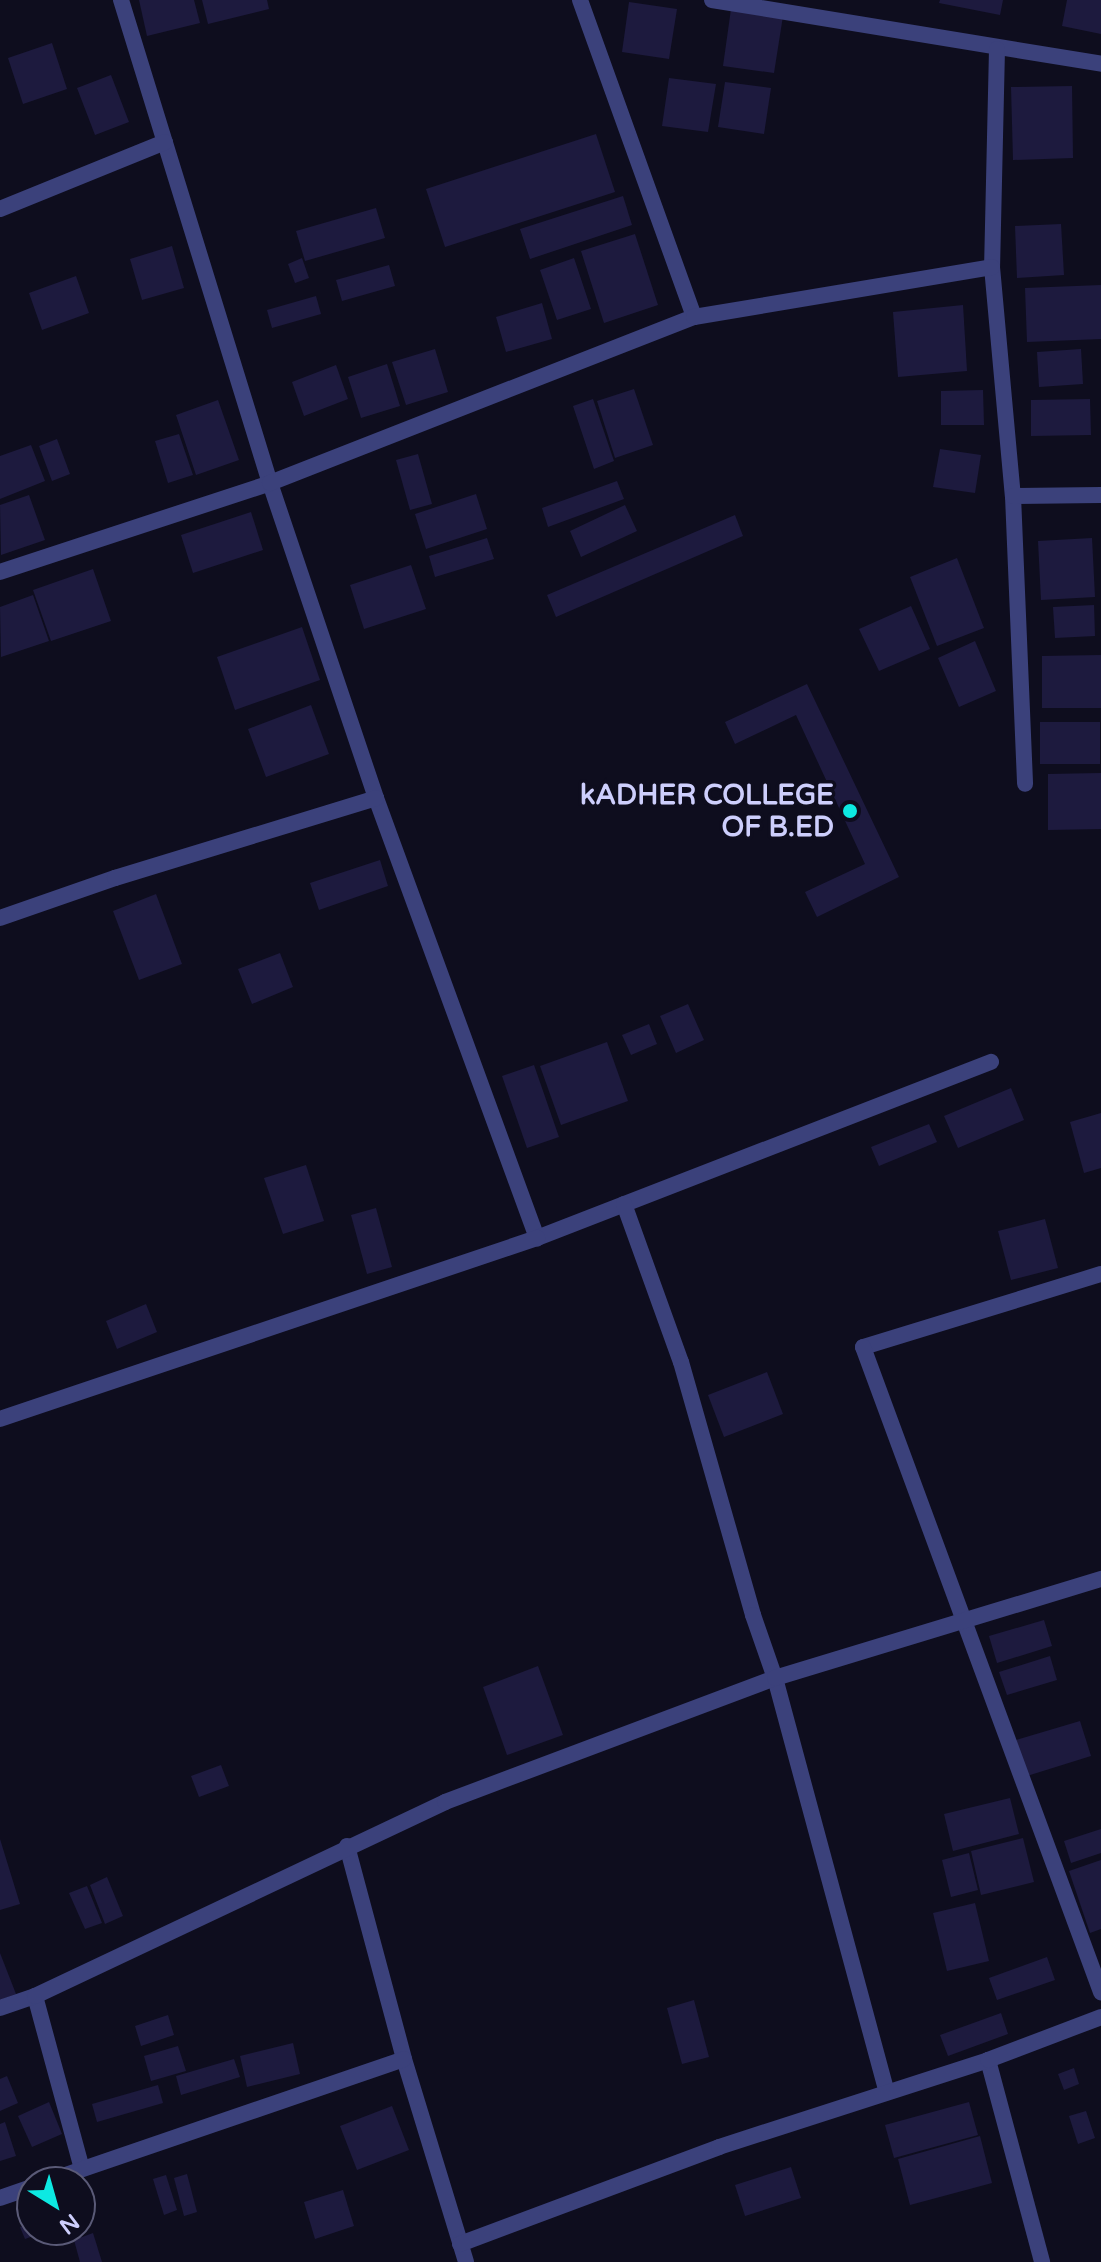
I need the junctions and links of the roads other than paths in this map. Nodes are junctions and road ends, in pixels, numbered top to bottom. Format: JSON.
{"nodes":[{"id":1,"x":121,"y":0,"type":"edge"},
{"id":2,"x":580,"y":0,"type":"edge"},
{"id":3,"x":712,"y":0,"type":"edge"},
{"id":4,"x":997,"y":49,"type":"junction"},
{"id":5,"x":1101,"y":64,"type":"edge"},
{"id":6,"x":165,"y":142,"type":"junction"},
{"id":7,"x":0,"y":209,"type":"edge"},
{"id":8,"x":992,"y":267,"type":"junction"},
{"id":9,"x":694,"y":317,"type":"junction"},
{"id":10,"x":270,"y":483,"type":"junction"},
{"id":11,"x":1101,"y":495,"type":"edge"},
{"id":12,"x":1013,"y":496,"type":"junction"},
{"id":13,"x":0,"y":572,"type":"edge"},
{"id":14,"x":1025,"y":784,"type":"dead end"},
{"id":15,"x":376,"y":798,"type":"junction"},
{"id":16,"x":0,"y":918,"type":"edge"},
{"id":17,"x":991,"y":1062,"type":"dead end"},
{"id":18,"x":624,"y":1204,"type":"junction"},
{"id":19,"x":537,"y":1238,"type":"junction"},
{"id":20,"x":1101,"y":1274,"type":"edge"},
{"id":21,"x":0,"y":1419,"type":"edge"},
{"id":22,"x":1101,"y":1579,"type":"edge"},
{"id":23,"x":966,"y":1621,"type":"junction"},
{"id":24,"x":775,"y":1678,"type":"junction"},
{"id":25,"x":347,"y":1846,"type":"junction"},
{"id":26,"x":1101,"y":1992,"type":"edge"},
{"id":27,"x":35,"y":1996,"type":"junction"},
{"id":28,"x":0,"y":2008,"type":"edge"},
{"id":29,"x":1101,"y":2017,"type":"edge"},
{"id":30,"x":404,"y":2059,"type":"junction"},
{"id":31,"x":988,"y":2060,"type":"junction"},
{"id":32,"x":887,"y":2092,"type":"junction"},
{"id":33,"x":81,"y":2166,"type":"edge"},
{"id":34,"x":91,"y":2166,"type":"edge"},
{"id":35,"x":460,"y":2244,"type":"junction"},
{"id":36,"x":466,"y":2262,"type":"edge"},
{"id":37,"x":1042,"y":2262,"type":"edge"}],
"edges":[{"from":1,"to":6,"type":"street"},
{"from":2,"to":9,"type":"street"},
{"from":3,"to":4,"type":"street"},
{"from":4,"to":5,"type":"street"},
{"from":4,"to":8,"type":"street"},
{"from":6,"to":7,"type":"street"},
{"from":6,"to":10,"type":"street"},
{"from":8,"to":9,"type":"street"},
{"from":8,"to":12,"type":"street"},
{"from":9,"to":10,"type":"street"},
{"from":10,"to":13,"type":"street"},
{"from":10,"to":15,"type":"street"},
{"from":11,"to":12,"type":"street"},
{"from":12,"to":14,"type":"street"},
{"from":15,"to":16,"type":"street"},
{"from":15,"to":19,"type":"street"},
{"from":17,"to":18,"type":"street"},
{"from":18,"to":19,"type":"street"},
{"from":18,"to":24,"type":"street"},
{"from":19,"to":21,"type":"street"},
{"from":20,"to":23,"type":"street"},
{"from":22,"to":23,"type":"street"},
{"from":23,"to":24,"type":"street"},
{"from":23,"to":26,"type":"street"},
{"from":24,"to":25,"type":"street"},
{"from":24,"to":32,"type":"street"},
{"from":25,"to":27,"type":"street"},
{"from":25,"to":30,"type":"street"},
{"from":27,"to":28,"type":"street"},
{"from":27,"to":33,"type":"street"},
{"from":29,"to":31,"type":"street"},
{"from":30,"to":34,"type":"street"},
{"from":30,"to":35,"type":"street"},
{"from":31,"to":32,"type":"street"},
{"from":31,"to":37,"type":"street"},
{"from":32,"to":35,"type":"street"},
{"from":35,"to":36,"type":"street"}]}
